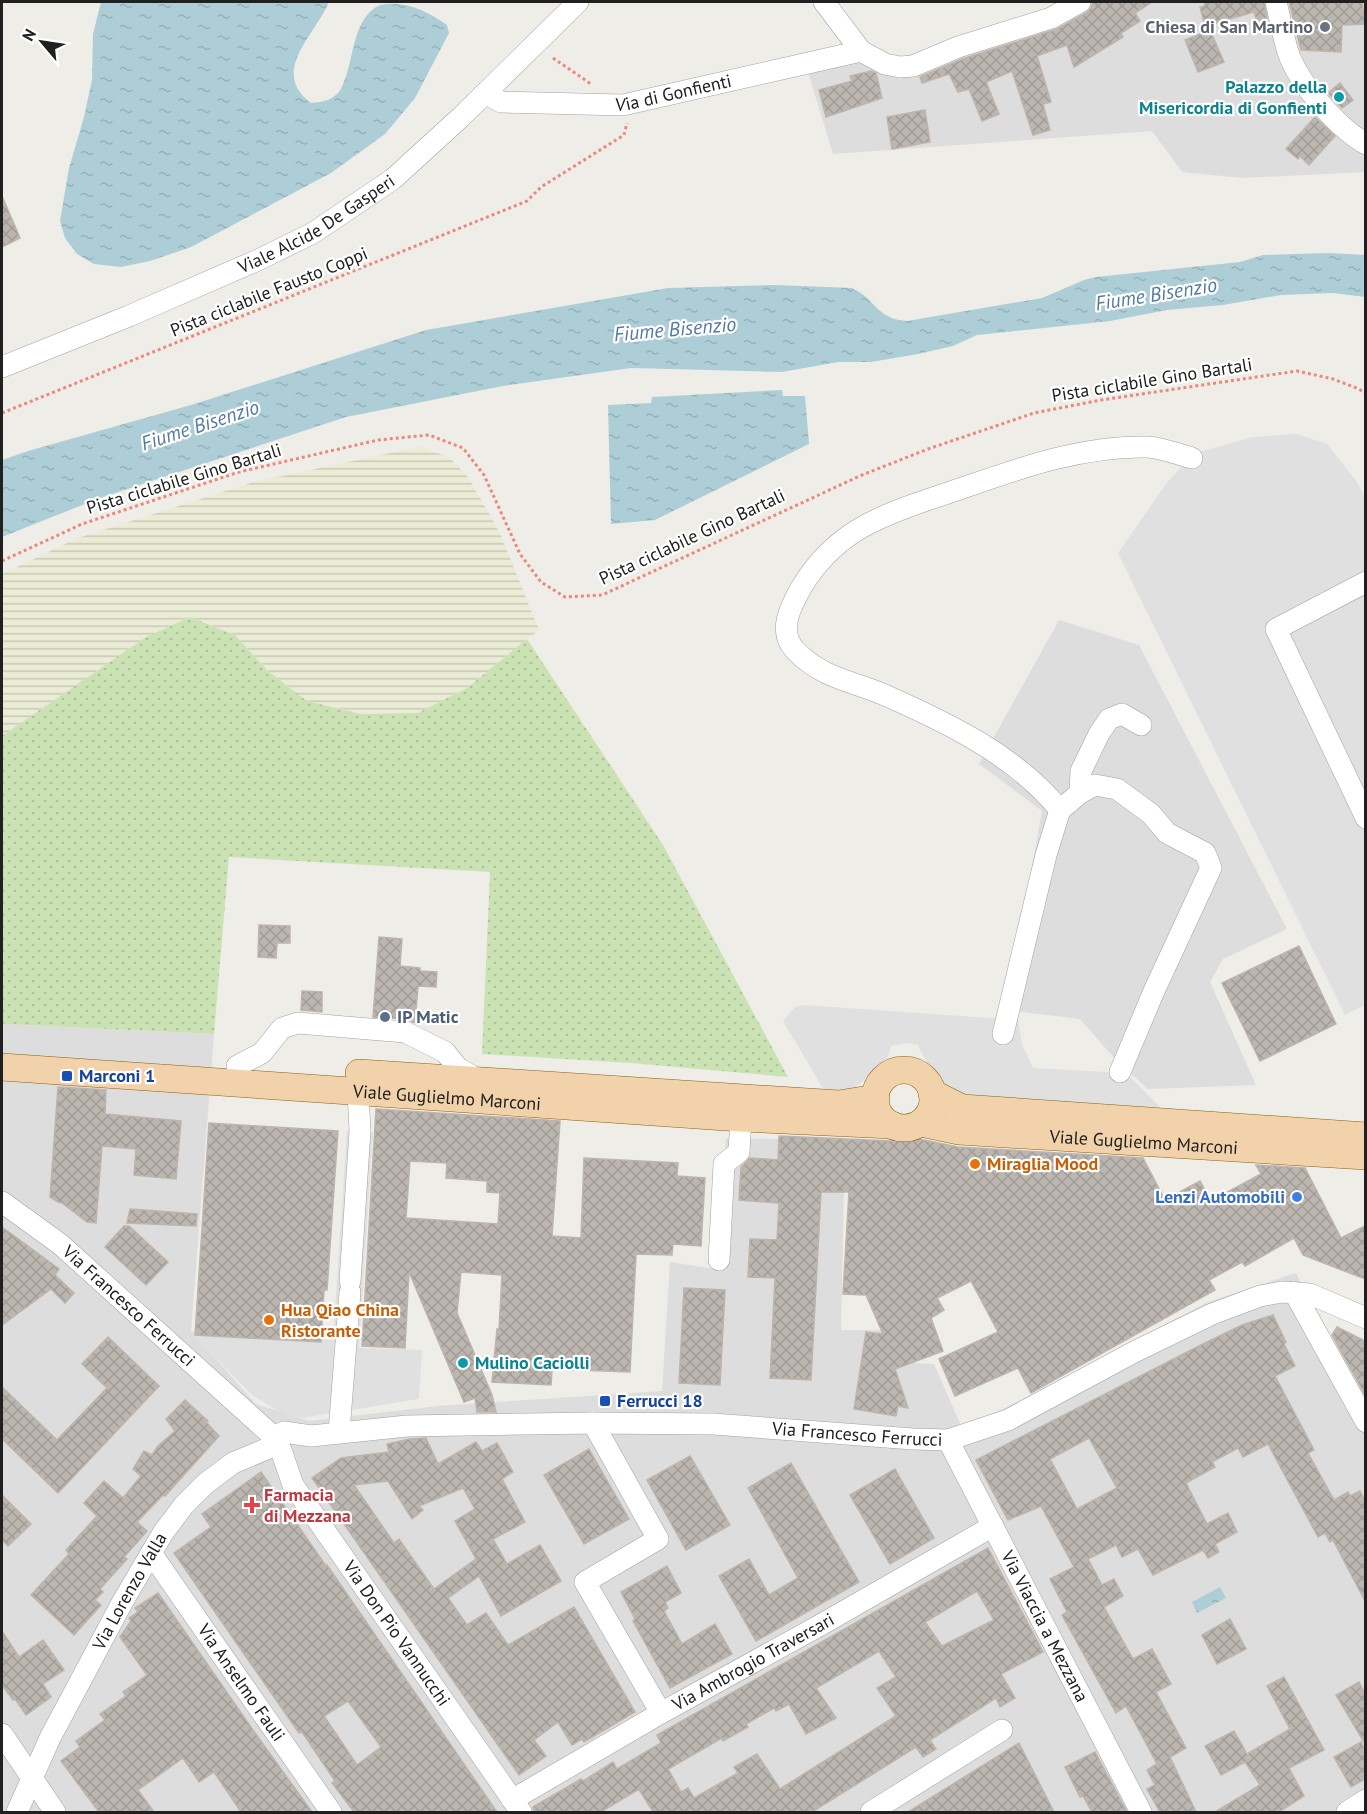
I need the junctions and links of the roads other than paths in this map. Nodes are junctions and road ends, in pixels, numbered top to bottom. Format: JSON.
{"nodes":[{"id":1,"x":578,"y":2,"type":"edge"},
{"id":2,"x":824,"y":2,"type":"edge"},
{"id":3,"x":1080,"y":2,"type":"edge"},
{"id":4,"x":1276,"y":2,"type":"edge"},
{"id":5,"x":861,"y":51,"type":"junction"},
{"id":6,"x":485,"y":93,"type":"junction"},
{"id":7,"x":1365,"y":144,"type":"edge"},
{"id":8,"x":2,"y":367,"type":"edge"},
{"id":9,"x":1192,"y":458,"type":"dead end"},
{"id":10,"x":1365,"y":582,"type":"edge"},
{"id":11,"x":1141,"y":725,"type":"dead end"},
{"id":12,"x":1080,"y":793,"type":"junction"},
{"id":13,"x":1060,"y":810,"type":"junction"},
{"id":14,"x":1365,"y":818,"type":"edge"},
{"id":15,"x":1003,"y":1034,"type":"dead end"},
{"id":16,"x":2,"y":1051,"type":"edge"},
{"id":17,"x":237,"y":1066,"type":"junction"},
{"id":18,"x":2,"y":1067,"type":"edge"},
{"id":19,"x":1120,"y":1072,"type":"dead end"},
{"id":20,"x":481,"y":1081,"type":"junction"},
{"id":21,"x":358,"y":1092,"type":"junction"},
{"id":22,"x":932,"y":1093,"type":"junction"},
{"id":23,"x":876,"y":1098,"type":"junction"},
{"id":24,"x":741,"y":1118,"type":"junction"},
{"id":25,"x":921,"y":1123,"type":"junction"},
{"id":26,"x":892,"y":1125,"type":"junction"},
{"id":27,"x":1365,"y":1136,"type":"edge"},
{"id":28,"x":1365,"y":1156,"type":"edge"},
{"id":29,"x":2,"y":1202,"type":"edge"},
{"id":30,"x":719,"y":1260,"type":"dead end"},
{"id":31,"x":1294,"y":1292,"type":"junction"},
{"id":32,"x":1365,"y":1318,"type":"edge"},
{"id":33,"x":1365,"y":1422,"type":"edge"},
{"id":34,"x":593,"y":1423,"type":"junction"},
{"id":35,"x":339,"y":1432,"type":"junction"},
{"id":36,"x":948,"y":1440,"type":"junction"},
{"id":37,"x":281,"y":1441,"type":"junction"},
{"id":38,"x":993,"y":1526,"type":"junction"},
{"id":39,"x":151,"y":1553,"type":"junction"},
{"id":40,"x":661,"y":1713,"type":"junction"},
{"id":41,"x":1002,"y":1730,"type":"dead end"},
{"id":42,"x":2,"y":1734,"type":"edge"},
{"id":43,"x":32,"y":1780,"type":"junction"},
{"id":44,"x":1365,"y":1800,"type":"edge"},
{"id":45,"x":516,"y":1806,"type":"edge"},
{"id":46,"x":17,"y":1812,"type":"edge"},
{"id":47,"x":55,"y":1812,"type":"edge"},
{"id":48,"x":331,"y":1812,"type":"edge"},
{"id":49,"x":871,"y":1812,"type":"edge"},
{"id":50,"x":1141,"y":1812,"type":"edge"},
{"id":51,"x":1347,"y":1812,"type":"edge"}],
"edges":[{"from":1,"to":6,"type":"street","name":"Viale Alcide De Gasperi"},
{"from":2,"to":5,"type":"street"},
{"from":3,"to":5,"type":"street"},
{"from":4,"to":7,"type":"street"},
{"from":5,"to":6,"type":"street","name":"Via di Gonfienti"},
{"from":6,"to":8,"type":"street","name":"Viale Alcide De Gasperi"},
{"from":9,"to":13,"type":"street"},
{"from":10,"to":14,"type":"street"},
{"from":11,"to":12,"type":"street"},
{"from":12,"to":13,"type":"street"},
{"from":12,"to":19,"type":"street"},
{"from":13,"to":15,"type":"street"},
{"from":16,"to":17,"type":"main road","name":"Viale Guglielmo Marconi"},
{"from":17,"to":20,"type":"main road","name":"Viale Guglielmo Marconi"},
{"from":17,"to":20,"type":"street"},
{"from":18,"to":21,"type":"main road","name":"Viale Guglielmo Marconi"},
{"from":20,"to":23,"type":"main road","name":"Viale Guglielmo Marconi"},
{"from":21,"to":24,"type":"main road","name":"Viale Guglielmo Marconi"},
{"from":21,"to":35,"type":"street"},
{"from":22,"to":23,"type":"main road","name":"Viale Guglielmo Marconi"},
{"from":22,"to":25,"type":"main road"},
{"from":22,"to":27,"type":"main road","name":"Viale Guglielmo Marconi"},
{"from":23,"to":26,"type":"main road"},
{"from":24,"to":26,"type":"main road","name":"Viale Guglielmo Marconi"},
{"from":24,"to":30,"type":"street"},
{"from":25,"to":26,"type":"main road","name":"Viale Guglielmo Marconi"},
{"from":25,"to":28,"type":"main road","name":"Viale Guglielmo Marconi"},
{"from":29,"to":37,"type":"street","name":"Via Francesco Ferrucci"},
{"from":31,"to":32,"type":"street","name":"Via Francesco Ferrucci"},
{"from":31,"to":33,"type":"street"},
{"from":31,"to":36,"type":"street","name":"Via Francesco Ferrucci"},
{"from":34,"to":35,"type":"street","name":"Via Francesco Ferrucci"},
{"from":34,"to":36,"type":"street","name":"Via Francesco Ferrucci"},
{"from":34,"to":40,"type":"street"},
{"from":35,"to":37,"type":"street","name":"Via Francesco Ferrucci"},
{"from":36,"to":38,"type":"street","name":"Via Viaccia a Mezzana"},
{"from":37,"to":39,"type":"street","name":"Via Lorenzo Valla"},
{"from":37,"to":45,"type":"street","name":"Via Don Pio Vannucchi"},
{"from":38,"to":40,"type":"street","name":"Via Ambrogio Traversari"},
{"from":38,"to":50,"type":"street","name":"Via Viaccia a Mezzana"},
{"from":39,"to":43,"type":"street","name":"Via Lorenzo Valla"},
{"from":39,"to":48,"type":"street","name":"Via Anselmo Fauli"},
{"from":40,"to":45,"type":"street","name":"Via Ambrogio Traversari"},
{"from":41,"to":49,"type":"street"},
{"from":42,"to":43,"type":"street"},
{"from":43,"to":46,"type":"street","name":"Via Lorenzo Valla"},
{"from":43,"to":47,"type":"street"},
{"from":44,"to":51,"type":"street"}]}
